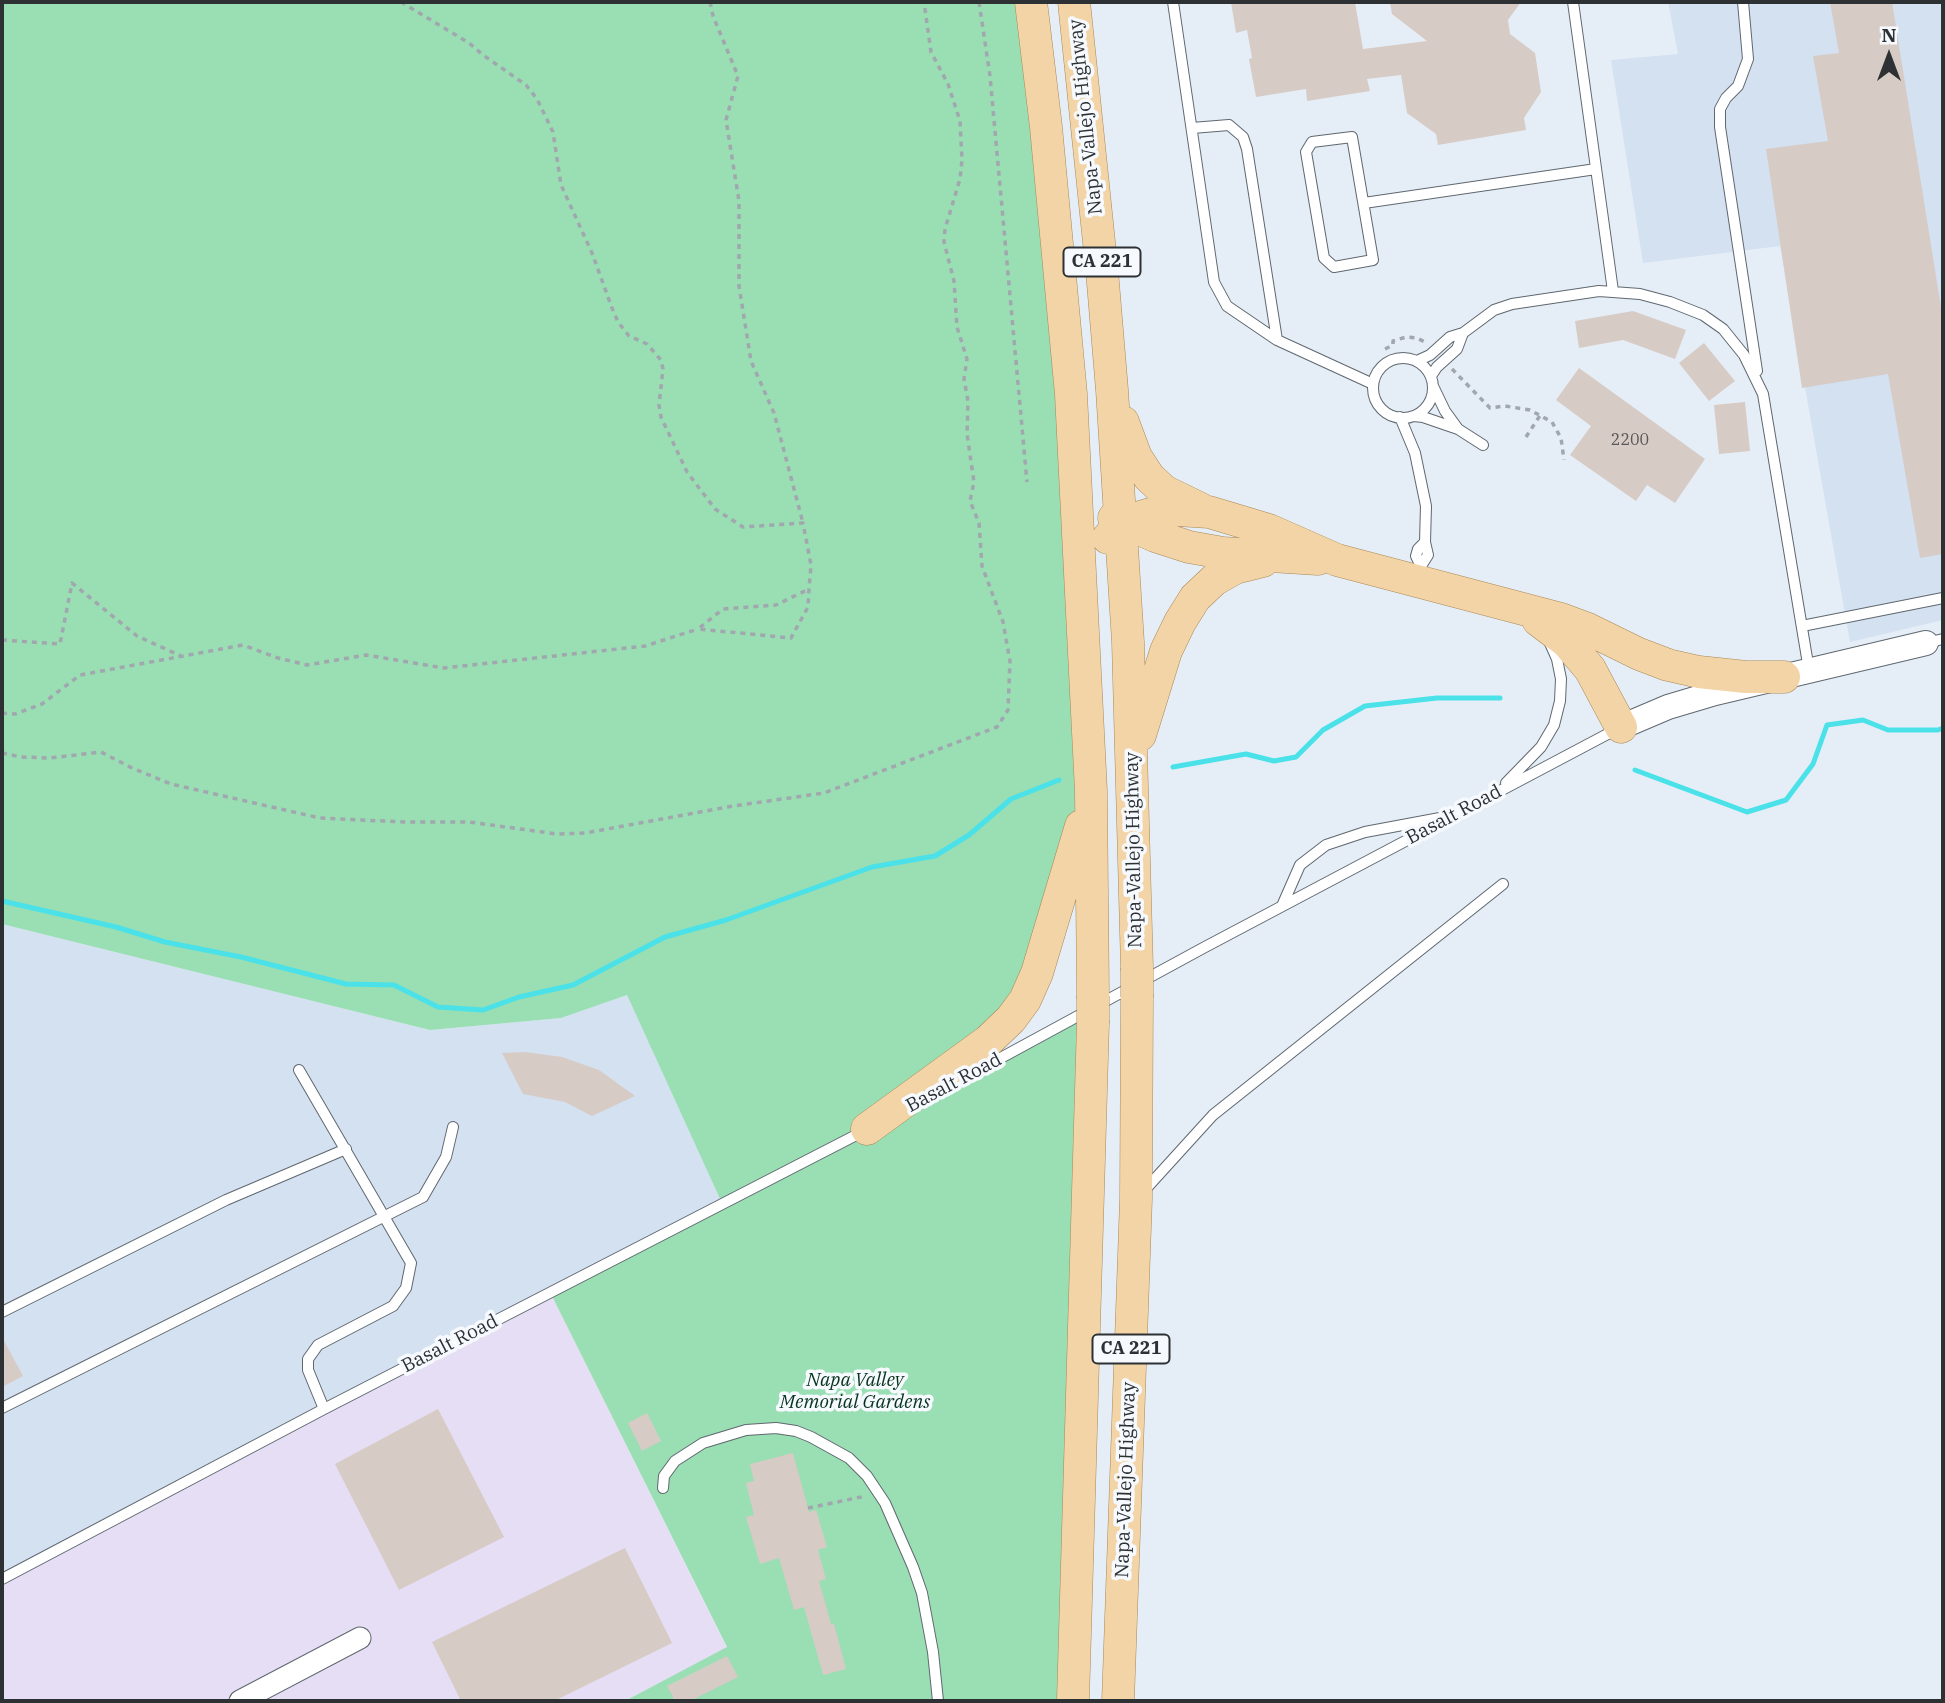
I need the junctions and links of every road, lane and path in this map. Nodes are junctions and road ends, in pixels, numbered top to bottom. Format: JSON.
{"nodes":[{"id":1,"x":401,"y":2,"type":"edge"},
{"id":2,"x":710,"y":2,"type":"edge"},
{"id":3,"x":924,"y":2,"type":"edge"},
{"id":4,"x":979,"y":2,"type":"edge"},
{"id":5,"x":1031,"y":2,"type":"edge"},
{"id":6,"x":1074,"y":2,"type":"edge"},
{"id":7,"x":1173,"y":2,"type":"edge"},
{"id":8,"x":1573,"y":2,"type":"edge"},
{"id":9,"x":1744,"y":2,"type":"edge"},
{"id":10,"x":1192,"y":128,"type":"junction"},
{"id":11,"x":1596,"y":169,"type":"junction"},
{"id":12,"x":1364,"y":203,"type":"junction"},
{"id":13,"x":1613,"y":292,"type":"junction"},
{"id":14,"x":1463,"y":333,"type":"junction"},
{"id":15,"x":1277,"y":340,"type":"junction"},
{"id":16,"x":1429,"y":346,"type":"dead end"},
{"id":17,"x":1385,"y":349,"type":"dead end"},
{"id":18,"x":1417,"y":361,"type":"junction"},
{"id":19,"x":1450,"y":367,"type":"dead end"},
{"id":20,"x":1758,"y":380,"type":"junction"},
{"id":21,"x":1432,"y":381,"type":"junction"},
{"id":22,"x":1373,"y":384,"type":"junction"},
{"id":23,"x":1112,"y":390,"type":"junction"},
{"id":24,"x":1541,"y":414,"type":"junction"},
{"id":25,"x":1414,"y":416,"type":"junction"},
{"id":26,"x":1400,"y":417,"type":"junction"},
{"id":27,"x":1458,"y":429,"type":"junction"},
{"id":28,"x":1526,"y":437,"type":"dead end"},
{"id":29,"x":1483,"y":445,"type":"dead end"},
{"id":30,"x":1564,"y":460,"type":"dead end"},
{"id":31,"x":1075,"y":472,"type":"junction"},
{"id":32,"x":1027,"y":482,"type":"dead end"},
{"id":33,"x":1209,"y":512,"type":"junction"},
{"id":34,"x":803,"y":523,"type":"junction"},
{"id":35,"x":1120,"y":523,"type":"junction"},
{"id":36,"x":1290,"y":558,"type":"junction"},
{"id":37,"x":1337,"y":560,"type":"junction"},
{"id":38,"x":1419,"y":573,"type":"junction"},
{"id":39,"x":1081,"y":574,"type":"junction"},
{"id":40,"x":809,"y":589,"type":"junction"},
{"id":41,"x":1943,"y":598,"type":"edge"},
{"id":42,"x":1511,"y":607,"type":"junction"},
{"id":43,"x":1802,"y":626,"type":"junction"},
{"id":44,"x":698,"y":629,"type":"junction"},
{"id":45,"x":2,"y":639,"type":"edge"},
{"id":46,"x":1935,"y":641,"type":"edge"},
{"id":47,"x":184,"y":657,"type":"junction"},
{"id":48,"x":1797,"y":674,"type":"junction"},
{"id":49,"x":2,"y":713,"type":"edge"},
{"id":50,"x":1621,"y":727,"type":"junction"},
{"id":51,"x":2,"y":753,"type":"edge"},
{"id":52,"x":1132,"y":760,"type":"junction"},
{"id":53,"x":1091,"y":791,"type":"junction"},
{"id":54,"x":1493,"y":794,"type":"junction"},
{"id":55,"x":1453,"y":815,"type":"junction"},
{"id":56,"x":1503,"y":884,"type":"dead end"},
{"id":57,"x":1282,"y":906,"type":"junction"},
{"id":58,"x":299,"y":1070,"type":"dead end"},
{"id":59,"x":453,"y":1128,"type":"dead end"},
{"id":60,"x":867,"y":1129,"type":"junction"},
{"id":61,"x":346,"y":1149,"type":"junction"},
{"id":62,"x":1136,"y":1199,"type":"junction"},
{"id":63,"x":383,"y":1216,"type":"junction"},
{"id":64,"x":2,"y":1312,"type":"edge"},
{"id":65,"x":2,"y":1408,"type":"edge"},
{"id":66,"x":324,"y":1409,"type":"junction"},
{"id":67,"x":663,"y":1488,"type":"dead end"},
{"id":68,"x":879,"y":1493,"type":"junction"},
{"id":69,"x":808,"y":1508,"type":"dead end"},
{"id":70,"x":2,"y":1578,"type":"edge"},
{"id":71,"x":360,"y":1638,"type":"dead end"},
{"id":72,"x":240,"y":1701,"type":"edge"},
{"id":73,"x":938,"y":1701,"type":"edge"},
{"id":74,"x":1073,"y":1701,"type":"edge"},
{"id":75,"x":1118,"y":1701,"type":"edge"}],
"edges":[{"from":1,"to":34,"type":"path"},
{"from":2,"to":34,"type":"path"},
{"from":3,"to":51,"type":"path"},
{"from":4,"to":32,"type":"path"},
{"from":5,"to":31,"type":"main road","number":"CA 221"},
{"from":6,"to":23,"type":"main road","name":"Napa-Vallejo Highway","number":"CA 221"},
{"from":7,"to":10,"type":"lane"},
{"from":8,"to":11,"type":"lane"},
{"from":9,"to":20,"type":"lane"},
{"from":10,"to":15,"type":"lane"},
{"from":10,"to":15,"type":"lane"},
{"from":11,"to":12,"type":"lane"},
{"from":11,"to":13,"type":"lane"},
{"from":12,"to":12,"type":"lane"},
{"from":13,"to":14,"type":"lane"},
{"from":13,"to":20,"type":"lane"},
{"from":14,"to":18,"type":"lane"},
{"from":14,"to":21,"type":"lane"},
{"from":15,"to":22,"type":"lane"},
{"from":16,"to":17,"type":"path"},
{"from":18,"to":21,"type":"lane"},
{"from":18,"to":22,"type":"lane"},
{"from":19,"to":24,"type":"path"},
{"from":20,"to":43,"type":"lane"},
{"from":21,"to":25,"type":"lane"},
{"from":21,"to":27,"type":"lane"},
{"from":22,"to":26,"type":"lane"},
{"from":23,"to":33,"type":"main road"},
{"from":23,"to":35,"type":"main road","name":"Napa-Vallejo Highway","number":"CA 221"},
{"from":24,"to":28,"type":"path"},
{"from":24,"to":30,"type":"path"},
{"from":25,"to":26,"type":"lane"},
{"from":25,"to":27,"type":"lane"},
{"from":26,"to":38,"type":"lane"},
{"from":27,"to":29,"type":"lane"},
{"from":31,"to":35,"type":"main road"},
{"from":31,"to":39,"type":"main road","number":"CA 221"},
{"from":33,"to":35,"type":"main road"},
{"from":33,"to":37,"type":"main road"},
{"from":34,"to":40,"type":"path"},
{"from":35,"to":36,"type":"main road"},
{"from":35,"to":39,"type":"main road"},
{"from":35,"to":52,"type":"main road","name":"Napa-Vallejo Highway","number":"CA 221"},
{"from":36,"to":37,"type":"main road"},
{"from":36,"to":52,"type":"main road"},
{"from":37,"to":38,"type":"main road"},
{"from":38,"to":42,"type":"main road"},
{"from":39,"to":53,"type":"main road","number":"CA 221"},
{"from":40,"to":44,"type":"path"},
{"from":40,"to":44,"type":"path"},
{"from":41,"to":43,"type":"lane"},
{"from":42,"to":48,"type":"main road"},
{"from":42,"to":50,"type":"main road"},
{"from":42,"to":54,"type":"lane"},
{"from":43,"to":48,"type":"lane"},
{"from":44,"to":47,"type":"path"},
{"from":45,"to":47,"type":"path"},
{"from":46,"to":48,"type":"street","name":"Basalt Road"},
{"from":47,"to":49,"type":"path"},
{"from":48,"to":50,"type":"street","name":"Basalt Road"},
{"from":50,"to":54,"type":"lane","name":"Basalt Road"},
{"from":52,"to":62,"type":"main road","name":"Napa-Vallejo Highway","number":"CA 221"},
{"from":53,"to":60,"type":"main road"},
{"from":53,"to":74,"type":"main road","number":"CA 221"},
{"from":54,"to":55,"type":"lane","name":"Basalt Road"},
{"from":55,"to":57,"type":"lane","name":"Basalt Road"},
{"from":55,"to":57,"type":"lane"},
{"from":56,"to":62,"type":"lane"},
{"from":57,"to":60,"type":"lane","name":"Basalt Road"},
{"from":58,"to":61,"type":"lane"},
{"from":59,"to":63,"type":"lane"},
{"from":60,"to":66,"type":"lane","name":"Basalt Road"},
{"from":61,"to":63,"type":"lane"},
{"from":61,"to":64,"type":"lane"},
{"from":62,"to":75,"type":"main road","name":"Napa-Vallejo Highway","number":"CA 221"},
{"from":63,"to":65,"type":"lane"},
{"from":63,"to":66,"type":"lane"},
{"from":66,"to":70,"type":"lane","name":"Basalt Road"},
{"from":67,"to":68,"type":"lane"},
{"from":68,"to":69,"type":"path"},
{"from":68,"to":73,"type":"lane"},
{"from":71,"to":72,"type":"street"}]}
